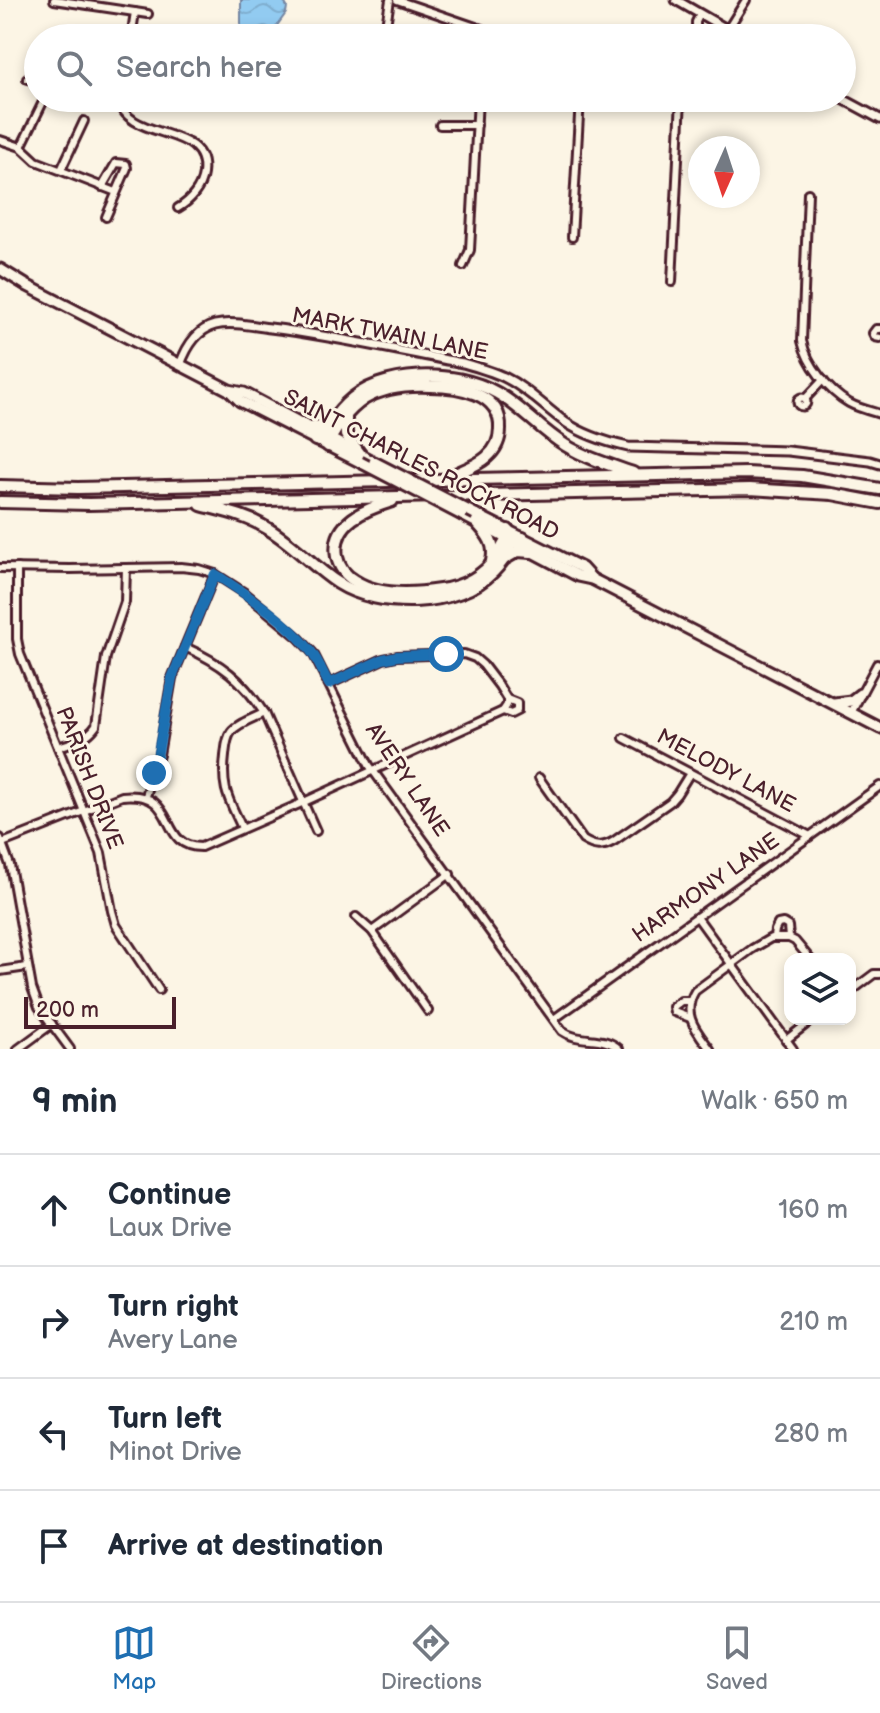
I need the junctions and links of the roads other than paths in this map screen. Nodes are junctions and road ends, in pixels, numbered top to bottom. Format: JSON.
{"nodes":[{"id":1,"x":54,"y":0,"type":"edge"},
{"id":2,"x":62,"y":0,"type":"edge"},
{"id":3,"x":390,"y":0,"type":"edge"},
{"id":4,"x":397,"y":0,"type":"edge"},
{"id":5,"x":676,"y":0,"type":"edge"},
{"id":6,"x":746,"y":0,"type":"edge"},
{"id":7,"x":135,"y":12,"type":"junction"},
{"id":8,"x":148,"y":14,"type":"dead end"},
{"id":9,"x":700,"y":14,"type":"junction"},
{"id":10,"x":133,"y":24,"type":"edge"},
{"id":11,"x":386,"y":24,"type":"edge"},
{"id":12,"x":467,"y":24,"type":"edge"},
{"id":13,"x":696,"y":24,"type":"edge"},
{"id":14,"x":719,"y":24,"type":"edge"},
{"id":15,"x":731,"y":24,"type":"edge"},
{"id":16,"x":856,"y":106,"type":"edge"},
{"id":17,"x":38,"y":112,"type":"edge"},
{"id":18,"x":124,"y":112,"type":"edge"},
{"id":19,"x":477,"y":112,"type":"edge"},
{"id":20,"x":579,"y":112,"type":"edge"},
{"id":21,"x":680,"y":112,"type":"edge"},
{"id":22,"x":880,"y":119,"type":"edge"},
{"id":23,"x":84,"y":121,"type":"dead end"},
{"id":24,"x":440,"y":125,"type":"dead end"},
{"id":25,"x":477,"y":125,"type":"junction"},
{"id":26,"x":0,"y":140,"type":"edge"},
{"id":27,"x":21,"y":147,"type":"junction"},
{"id":28,"x":61,"y":170,"type":"junction"},
{"id":29,"x":102,"y":187,"type":"junction"},
{"id":30,"x":116,"y":192,"type":"junction"},
{"id":31,"x":808,"y":193,"type":"dead end"},
{"id":32,"x":178,"y":208,"type":"dead end"},
{"id":33,"x":106,"y":217,"type":"dead end"},
{"id":34,"x":572,"y":237,"type":"dead end"},
{"id":35,"x":463,"y":266,"type":"dead end"},
{"id":36,"x":0,"y":269,"type":"edge"},
{"id":37,"x":672,"y":282,"type":"dead end"},
{"id":38,"x":880,"y":329,"type":"edge"},
{"id":39,"x":880,"y":338,"type":"edge"},
{"id":40,"x":180,"y":365,"type":"junction"},
{"id":41,"x":823,"y":380,"type":"junction"},
{"id":42,"x":229,"y":390,"type":"junction"},
{"id":43,"x":806,"y":398,"type":"dead end"},
{"id":44,"x":880,"y":414,"type":"edge"},
{"id":45,"x":340,"y":416,"type":"junction"},
{"id":46,"x":311,"y":428,"type":"junction"},
{"id":47,"x":325,"y":440,"type":"junction"},
{"id":48,"x":360,"y":458,"type":"junction"},
{"id":49,"x":880,"y":464,"type":"edge"},
{"id":50,"x":638,"y":475,"type":"junction"},
{"id":51,"x":443,"y":480,"type":"junction"},
{"id":52,"x":0,"y":486,"type":"edge"},
{"id":53,"x":880,"y":489,"type":"edge"},
{"id":54,"x":404,"y":497,"type":"junction"},
{"id":55,"x":0,"y":502,"type":"edge"},
{"id":56,"x":188,"y":502,"type":"junction"},
{"id":57,"x":880,"y":503,"type":"edge"},
{"id":58,"x":477,"y":519,"type":"junction"},
{"id":59,"x":512,"y":537,"type":"junction"},
{"id":60,"x":531,"y":552,"type":"junction"},
{"id":61,"x":497,"y":562,"type":"junction"},
{"id":62,"x":0,"y":568,"type":"edge"},
{"id":63,"x":17,"y":568,"type":"junction"},
{"id":64,"x":126,"y":568,"type":"junction"},
{"id":65,"x":215,"y":574,"type":"junction"},
{"id":66,"x":592,"y":579,"type":"junction"},
{"id":67,"x":185,"y":647,"type":"junction"},
{"id":68,"x":880,"y":665,"type":"edge"},
{"id":69,"x":329,"y":684,"type":"junction"},
{"id":70,"x":860,"y":694,"type":"junction"},
{"id":71,"x":833,"y":704,"type":"junction"},
{"id":72,"x":264,"y":713,"type":"junction"},
{"id":73,"x":851,"y":713,"type":"junction"},
{"id":74,"x":880,"y":728,"type":"edge"},
{"id":75,"x":624,"y":738,"type":"dead end"},
{"id":76,"x":58,"y":747,"type":"junction"},
{"id":77,"x":373,"y":770,"type":"junction"},
{"id":78,"x":690,"y":773,"type":"junction"},
{"id":79,"x":539,"y":778,"type":"dead end"},
{"id":80,"x":880,"y":786,"type":"edge"},
{"id":81,"x":146,"y":796,"type":"junction"},
{"id":82,"x":304,"y":802,"type":"junction"},
{"id":83,"x":85,"y":810,"type":"junction"},
{"id":84,"x":242,"y":828,"type":"junction"},
{"id":85,"x":316,"y":831,"type":"dead end"},
{"id":86,"x":810,"y":836,"type":"junction"},
{"id":87,"x":1,"y":842,"type":"edge"},
{"id":88,"x":450,"y":874,"type":"junction"},
{"id":89,"x":356,"y":917,"type":"dead end"},
{"id":90,"x":697,"y":917,"type":"junction"},
{"id":91,"x":372,"y":931,"type":"junction"},
{"id":92,"x":774,"y":937,"type":"junction"},
{"id":93,"x":789,"y":938,"type":"junction"},
{"id":94,"x":806,"y":953,"type":"edge"},
{"id":95,"x":732,"y":965,"type":"junction"},
{"id":96,"x":27,"y":967,"type":"junction"},
{"id":97,"x":0,"y":971,"type":"edge"},
{"id":98,"x":880,"y":974,"type":"edge"},
{"id":99,"x":856,"y":988,"type":"edge"},
{"id":100,"x":159,"y":990,"type":"dead end"},
{"id":101,"x":690,"y":1001,"type":"junction"},
{"id":102,"x":428,"y":1011,"type":"dead end"},
{"id":103,"x":690,"y":1018,"type":"junction"},
{"id":104,"x":554,"y":1019,"type":"junction"},
{"id":105,"x":52,"y":1024,"type":"junction"},
{"id":106,"x":805,"y":1025,"type":"edge"},
{"id":107,"x":786,"y":1040,"type":"junction"},
{"id":108,"x":18,"y":1049,"type":"edge"},
{"id":109,"x":70,"y":1049,"type":"edge"},
{"id":110,"x":619,"y":1049,"type":"edge"},
{"id":111,"x":710,"y":1049,"type":"edge"},
{"id":112,"x":793,"y":1049,"type":"edge"}],
"edges":[{"from":1,"to":2,"type":"street"},
{"from":2,"to":7,"type":"street"},
{"from":3,"to":11,"type":"street"},
{"from":4,"to":12,"type":"street"},
{"from":5,"to":9,"type":"street"},
{"from":6,"to":15,"type":"street"},
{"from":7,"to":8,"type":"street"},
{"from":7,"to":10,"type":"street"},
{"from":9,"to":13,"type":"street"},
{"from":9,"to":14,"type":"street"},
{"from":16,"to":22,"type":"street"},
{"from":17,"to":27,"type":"street"},
{"from":18,"to":32,"type":"street"},
{"from":19,"to":25,"type":"street"},
{"from":20,"to":34,"type":"street"},
{"from":21,"to":37,"type":"street"},
{"from":23,"to":28,"type":"street"},
{"from":24,"to":25,"type":"street"},
{"from":25,"to":35,"type":"street"},
{"from":26,"to":27,"type":"street"},
{"from":27,"to":28,"type":"street"},
{"from":28,"to":29,"type":"street"},
{"from":29,"to":30,"type":"street"},
{"from":29,"to":30,"type":"street"},
{"from":30,"to":33,"type":"street"},
{"from":31,"to":41,"type":"street"},
{"from":36,"to":40,"type":"main road","name":"SAINT CHARLES ROCK ROAD"},
{"from":38,"to":39,"type":"street"},
{"from":40,"to":42,"type":"main road","name":"SAINT CHARLES ROCK ROAD"},
{"from":40,"to":49,"type":"street","name":"MARK TWAIN LANE"},
{"from":41,"to":43,"type":"street"},
{"from":41,"to":44,"type":"street"},
{"from":42,"to":46,"type":"main road","name":"SAINT CHARLES ROCK ROAD"},
{"from":42,"to":47,"type":"main road","name":"SAINT CHARLES ROCK ROAD"},
{"from":45,"to":46,"type":"highway"},
{"from":45,"to":47,"type":"highway"},
{"from":45,"to":48,"type":"highway"},
{"from":45,"to":50,"type":"highway"},
{"from":45,"to":51,"type":"highway"},
{"from":46,"to":47,"type":"main road","name":"SAINT CHARLES ROCK ROAD"},
{"from":47,"to":48,"type":"main road","name":"SAINT CHARLES ROCK ROAD"},
{"from":48,"to":58,"type":"main road","name":"SAINT CHARLES ROCK ROAD","bridge":true},
{"from":48,"to":58,"type":"main road","name":"SAINT CHARLES ROCK ROAD","bridge":true},
{"from":50,"to":51,"type":"highway"},
{"from":50,"to":53,"type":"highway"},
{"from":51,"to":52,"type":"highway"},
{"from":54,"to":56,"type":"highway"},
{"from":54,"to":57,"type":"highway"},
{"from":54,"to":61,"type":"highway"},
{"from":55,"to":56,"type":"highway"},
{"from":56,"to":61,"type":"highway"},
{"from":58,"to":59,"type":"main road","name":"SAINT CHARLES ROCK ROAD"},
{"from":58,"to":61,"type":"highway"},
{"from":59,"to":60,"type":"main road","name":"SAINT CHARLES ROCK ROAD"},
{"from":59,"to":61,"type":"highway"},
{"from":59,"to":66,"type":"main road","name":"SAINT CHARLES ROCK ROAD"},
{"from":60,"to":61,"type":"highway"},
{"from":60,"to":66,"type":"main road","name":"SAINT CHARLES ROCK ROAD"},
{"from":62,"to":63,"type":"street","name":"AVERY LANE"},
{"from":63,"to":64,"type":"street","name":"AVERY LANE"},
{"from":63,"to":76,"type":"street","name":"PARISH DRIVE"},
{"from":64,"to":65,"type":"street","name":"AVERY LANE"},
{"from":64,"to":76,"type":"street"},
{"from":65,"to":67,"type":"street"},
{"from":65,"to":69,"type":"street","name":"AVERY LANE"},
{"from":66,"to":71,"type":"main road","name":"SAINT CHARLES ROCK ROAD"},
{"from":67,"to":72,"type":"street"},
{"from":67,"to":81,"type":"street"},
{"from":68,"to":70,"type":"street"},
{"from":69,"to":77,"type":"street","name":"AVERY LANE"},
{"from":69,"to":77,"type":"street"},
{"from":70,"to":71,"type":"main road"},
{"from":70,"to":73,"type":"street"},
{"from":71,"to":73,"type":"main road","name":"SAINT CHARLES ROCK ROAD"},
{"from":72,"to":82,"type":"street"},
{"from":72,"to":84,"type":"street"},
{"from":73,"to":74,"type":"main road","name":"SAINT CHARLES ROCK ROAD"},
{"from":75,"to":78,"type":"street","name":"MELODY LANE"},
{"from":76,"to":83,"type":"street","name":"PARISH DRIVE"},
{"from":77,"to":82,"type":"street"},
{"from":77,"to":88,"type":"street","name":"AVERY LANE"},
{"from":78,"to":79,"type":"street"},
{"from":78,"to":86,"type":"street","name":"MELODY LANE"},
{"from":80,"to":86,"type":"street","name":"HARMONY LANE"},
{"from":81,"to":83,"type":"street"},
{"from":81,"to":84,"type":"street"},
{"from":82,"to":84,"type":"street"},
{"from":82,"to":85,"type":"street"},
{"from":83,"to":87,"type":"street"},
{"from":83,"to":100,"type":"street","name":"PARISH DRIVE"},
{"from":86,"to":90,"type":"street","name":"HARMONY LANE"},
{"from":87,"to":96,"type":"street"},
{"from":88,"to":91,"type":"street"},
{"from":88,"to":104,"type":"street","name":"AVERY LANE"},
{"from":89,"to":91,"type":"street"},
{"from":90,"to":95,"type":"street"},
{"from":90,"to":104,"type":"street","name":"HARMONY LANE"},
{"from":91,"to":102,"type":"street"},
{"from":92,"to":93,"type":"street"},
{"from":92,"to":93,"type":"street"},
{"from":92,"to":95,"type":"street"},
{"from":93,"to":94,"type":"street"},
{"from":95,"to":101,"type":"street"},
{"from":95,"to":107,"type":"street"},
{"from":96,"to":97,"type":"street"},
{"from":96,"to":105,"type":"street"},
{"from":98,"to":99,"type":"street"},
{"from":101,"to":103,"type":"street"},
{"from":101,"to":103,"type":"street"},
{"from":103,"to":111,"type":"street"},
{"from":104,"to":110,"type":"street","name":"AVERY LANE"},
{"from":105,"to":108,"type":"street"},
{"from":105,"to":109,"type":"street"},
{"from":106,"to":107,"type":"street"},
{"from":107,"to":112,"type":"street"}]}
